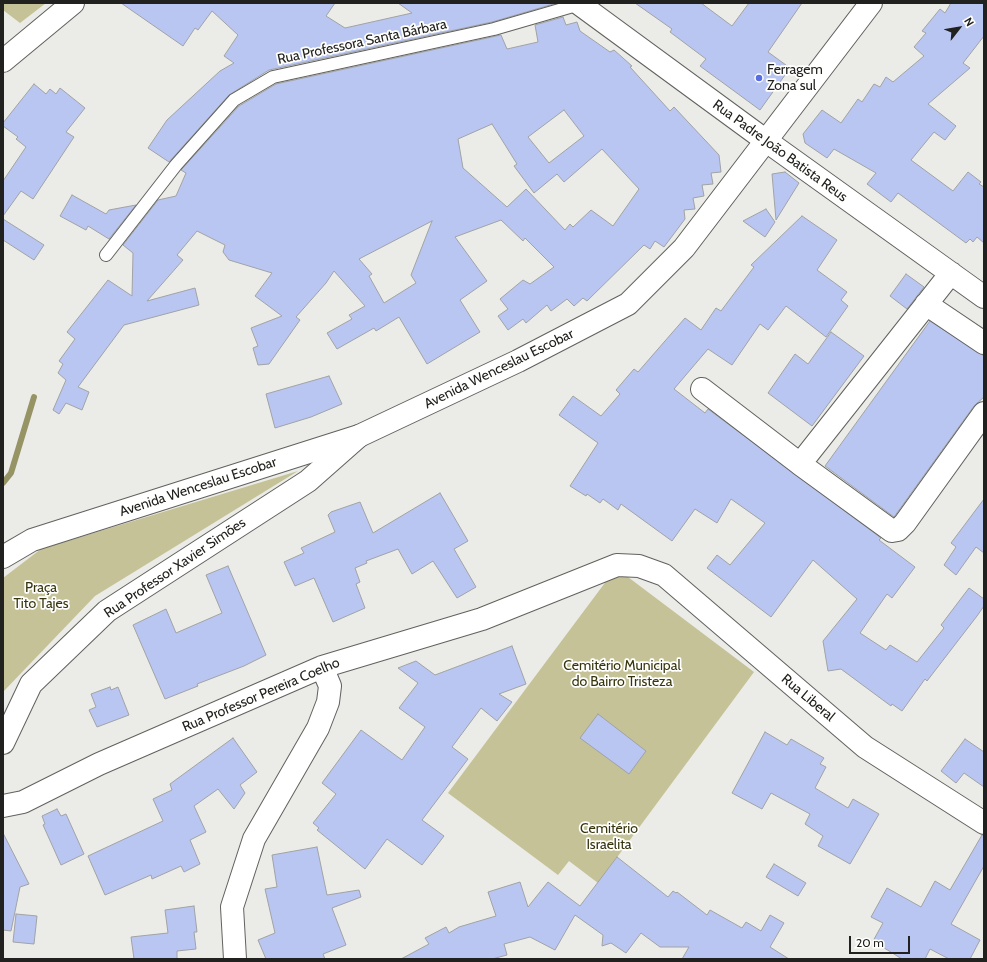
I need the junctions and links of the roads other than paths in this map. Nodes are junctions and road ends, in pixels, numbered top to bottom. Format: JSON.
{"nodes":[{"id":1,"x":73,"y":3,"type":"edge"},
{"id":2,"x":871,"y":3,"type":"edge"},
{"id":3,"x":579,"y":4,"type":"edge"},
{"id":4,"x":3,"y":61,"type":"edge"},
{"id":5,"x":765,"y":140,"type":"junction"},
{"id":6,"x":106,"y":255,"type":"dead end"},
{"id":7,"x":951,"y":273,"type":"junction"},
{"id":8,"x":984,"y":297,"type":"edge"},
{"id":9,"x":926,"y":304,"type":"junction"},
{"id":10,"x":984,"y":343,"type":"edge"},
{"id":11,"x":702,"y":389,"type":"dead end"},
{"id":12,"x":984,"y":413,"type":"edge"},
{"id":13,"x":359,"y":436,"type":"junction"},
{"id":14,"x":800,"y":464,"type":"junction"},
{"id":15,"x":3,"y":557,"type":"edge"},
{"id":16,"x":639,"y":566,"type":"joint"},
{"id":17,"x":322,"y":667,"type":"junction"},
{"id":18,"x":3,"y":743,"type":"edge"},
{"id":19,"x":3,"y":806,"type":"edge"},
{"id":20,"x":984,"y":823,"type":"edge"},
{"id":21,"x":234,"y":959,"type":"edge"}],
"edges":[{"from":1,"to":4,"type":"street"},
{"from":2,"to":5,"type":"street","name":"Avenida Wenceslau Escobar"},
{"from":3,"to":5,"type":"street","name":"Rua Padre João Batista Reus"},
{"from":3,"to":6,"type":"lane","name":"Rua Professora Santa Bárbara"},
{"from":5,"to":7,"type":"street","name":"Rua Padre João Batista Reus"},
{"from":5,"to":13,"type":"street","name":"Avenida Wenceslau Escobar"},
{"from":7,"to":8,"type":"street","name":"Rua Padre João Batista Reus"},
{"from":7,"to":9,"type":"street"},
{"from":9,"to":10,"type":"street"},
{"from":9,"to":14,"type":"street"},
{"from":11,"to":14,"type":"street"},
{"from":12,"to":14,"type":"street"},
{"from":13,"to":15,"type":"street","name":"Avenida Wenceslau Escobar"},
{"from":13,"to":18,"type":"street","name":"Rua Professor Xavier Simões"},
{"from":16,"to":17,"type":"street","name":"Rua Professor Pereira Coelho"},
{"from":16,"to":20,"type":"street","name":"Rua Liberal"},
{"from":17,"to":19,"type":"street","name":"Rua Professor Pereira Coelho"},
{"from":17,"to":21,"type":"street"}]}
